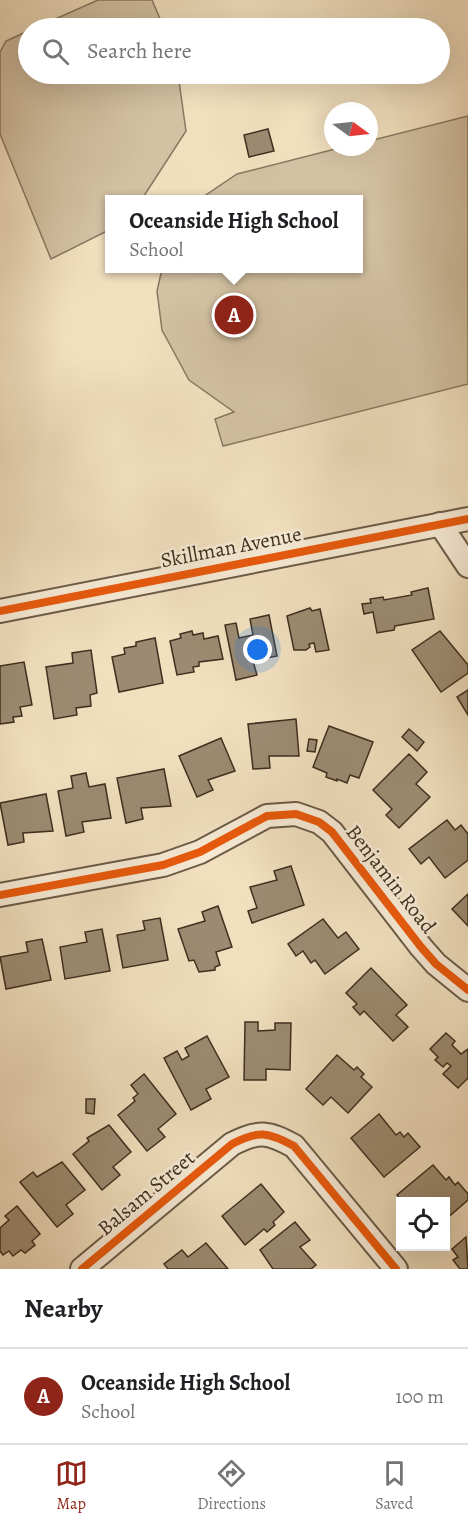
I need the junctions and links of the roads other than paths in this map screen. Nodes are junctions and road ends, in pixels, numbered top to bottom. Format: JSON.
{"nodes":[{"id":1,"x":468,"y":519,"type":"edge"},
{"id":2,"x":440,"y":524,"type":"junction"},
{"id":3,"x":468,"y":566,"type":"edge"},
{"id":4,"x":0,"y":611,"type":"edge"},
{"id":5,"x":0,"y":895,"type":"edge"},
{"id":6,"x":468,"y":990,"type":"edge"},
{"id":7,"x":82,"y":1269,"type":"edge"},
{"id":8,"x":396,"y":1269,"type":"edge"}],
"edges":[{"from":1,"to":2,"type":"street","name":"Skillman Avenue"},
{"from":2,"to":3,"type":"street"},
{"from":2,"to":4,"type":"street","name":"Skillman Avenue"},
{"from":5,"to":6,"type":"street","name":"Benjamin Road"},
{"from":7,"to":8,"type":"street","name":"Balsam Street"}]}
